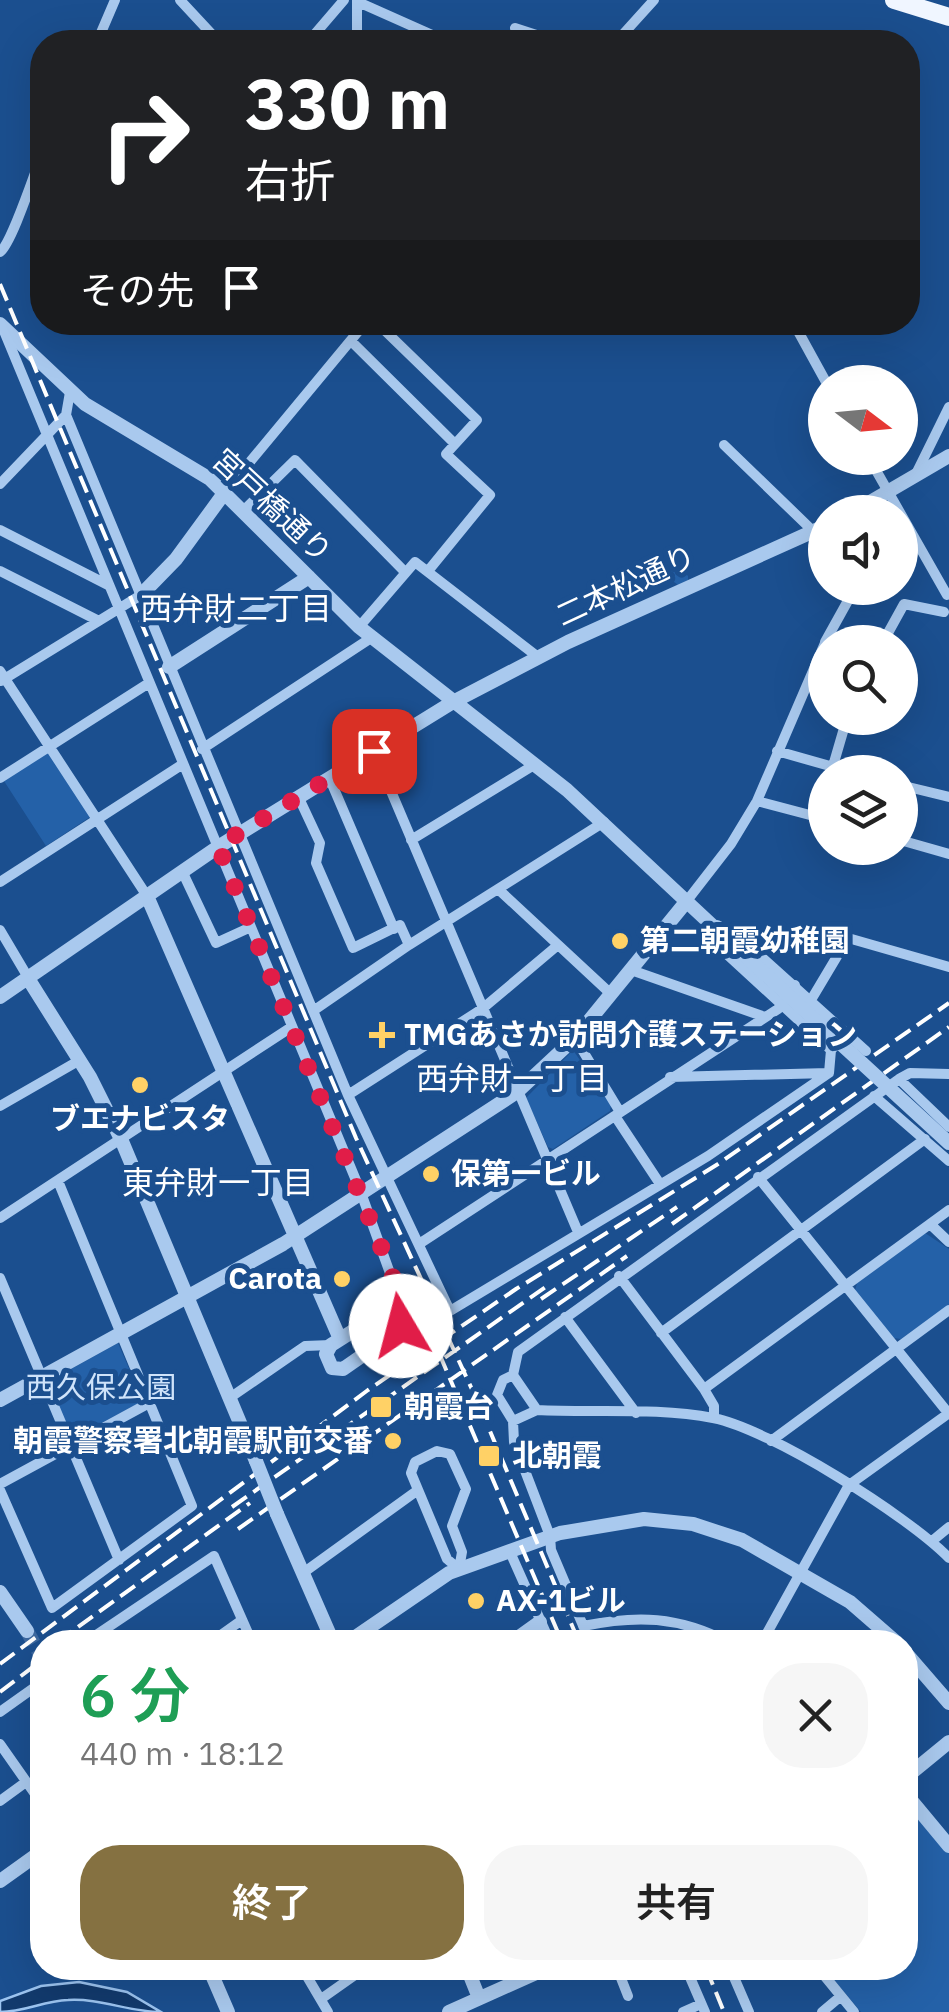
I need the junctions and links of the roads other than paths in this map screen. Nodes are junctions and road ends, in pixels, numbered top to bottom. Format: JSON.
{"nodes":[{"id":1,"x":115,"y":0,"type":"edge"},
{"id":2,"x":180,"y":0,"type":"edge"},
{"id":3,"x":344,"y":0,"type":"edge"},
{"id":4,"x":654,"y":0,"type":"edge"},
{"id":5,"x":894,"y":0,"type":"edge"},
{"id":6,"x":358,"y":1,"type":"edge"},
{"id":7,"x":949,"y":16,"type":"edge"},
{"id":8,"x":516,"y":28,"type":"dead end"},
{"id":9,"x":101,"y":30,"type":"edge"},
{"id":10,"x":209,"y":30,"type":"edge"},
{"id":11,"x":318,"y":30,"type":"edge"},
{"id":12,"x":357,"y":30,"type":"edge"},
{"id":13,"x":422,"y":30,"type":"edge"},
{"id":14,"x":522,"y":30,"type":"edge"},
{"id":15,"x":627,"y":30,"type":"edge"},
{"id":16,"x":30,"y":182,"type":"edge"},
{"id":17,"x":0,"y":252,"type":"edge"},
{"id":18,"x":1,"y":324,"type":"edge"},
{"id":19,"x":356,"y":335,"type":"edge"},
{"id":20,"x":389,"y":335,"type":"edge"},
{"id":21,"x":800,"y":335,"type":"edge"},
{"id":22,"x":351,"y":341,"type":"junction"},
{"id":23,"x":817,"y":365,"type":"edge"},
{"id":24,"x":70,"y":392,"type":"junction"},
{"id":25,"x":949,"y":407,"type":"edge"},
{"id":26,"x":66,"y":414,"type":"junction"},
{"id":27,"x":45,"y":434,"type":"junction"},
{"id":28,"x":455,"y":444,"type":"junction"},
{"id":29,"x":724,"y":444,"type":"dead end"},
{"id":30,"x":949,"y":456,"type":"edge"},
{"id":31,"x":914,"y":476,"type":"junction"},
{"id":32,"x":0,"y":484,"type":"edge"},
{"id":33,"x":225,"y":492,"type":"junction"},
{"id":34,"x":900,"y":495,"type":"edge"},
{"id":35,"x":244,"y":510,"type":"junction"},
{"id":36,"x":808,"y":519,"type":"edge"},
{"id":37,"x":0,"y":530,"type":"edge"},
{"id":38,"x":808,"y":534,"type":"edge"},
{"id":39,"x":918,"y":544,"type":"edge"},
{"id":40,"x":0,"y":571,"type":"edge"},
{"id":41,"x":428,"y":571,"type":"junction"},
{"id":42,"x":405,"y":572,"type":"junction"},
{"id":43,"x":308,"y":577,"type":"junction"},
{"id":44,"x":108,"y":585,"type":"junction"},
{"id":45,"x":948,"y":595,"type":"edge"},
{"id":46,"x":141,"y":596,"type":"junction"},
{"id":47,"x":118,"y":607,"type":"junction"},
{"id":48,"x":946,"y":614,"type":"edge"},
{"id":49,"x":97,"y":620,"type":"junction"},
{"id":50,"x":892,"y":625,"type":"edge"},
{"id":51,"x":365,"y":633,"type":"junction"},
{"id":52,"x":538,"y":656,"type":"junction"},
{"id":53,"x":169,"y":667,"type":"junction"},
{"id":54,"x":2,"y":677,"type":"edge"},
{"id":55,"x":808,"y":681,"type":"edge"},
{"id":56,"x":149,"y":684,"type":"junction"},
{"id":57,"x":453,"y":702,"type":"junction"},
{"id":58,"x":50,"y":746,"type":"junction"},
{"id":59,"x":202,"y":748,"type":"junction"},
{"id":60,"x":374,"y":751,"type":"junction"},
{"id":61,"x":777,"y":751,"type":"junction"},
{"id":62,"x":808,"y":759,"type":"edge"},
{"id":63,"x":184,"y":764,"type":"junction"},
{"id":64,"x":534,"y":764,"type":"junction"},
{"id":65,"x":0,"y":778,"type":"edge"},
{"id":66,"x":328,"y":778,"type":"junction"},
{"id":67,"x":918,"y":789,"type":"edge"},
{"id":68,"x":298,"y":796,"type":"junction"},
{"id":69,"x":949,"y":797,"type":"edge"},
{"id":70,"x":757,"y":801,"type":"junction"},
{"id":71,"x":808,"y":814,"type":"edge"},
{"id":72,"x":98,"y":817,"type":"junction"},
{"id":73,"x":604,"y":822,"type":"junction"},
{"id":74,"x":239,"y":834,"type":"junction"},
{"id":75,"x":411,"y":840,"type":"junction"},
{"id":76,"x":918,"y":845,"type":"edge"},
{"id":77,"x":218,"y":846,"type":"junction"},
{"id":78,"x":949,"y":854,"type":"edge"},
{"id":79,"x":182,"y":871,"type":"junction"},
{"id":80,"x":0,"y":882,"type":"edge"},
{"id":81,"x":498,"y":888,"type":"junction"},
{"id":82,"x":147,"y":896,"type":"junction"},
{"id":83,"x":686,"y":902,"type":"junction"},
{"id":84,"x":706,"y":920,"type":"junction"},
{"id":85,"x":446,"y":922,"type":"junction"},
{"id":86,"x":251,"y":927,"type":"junction"},
{"id":87,"x":394,"y":929,"type":"junction"},
{"id":88,"x":0,"y":930,"type":"edge"},
{"id":89,"x":409,"y":944,"type":"junction"},
{"id":90,"x":558,"y":945,"type":"junction"},
{"id":91,"x":949,"y":967,"type":"edge"},
{"id":92,"x":631,"y":970,"type":"junction"},
{"id":93,"x":29,"y":980,"type":"junction"},
{"id":94,"x":795,"y":985,"type":"junction"},
{"id":95,"x":611,"y":994,"type":"junction"},
{"id":96,"x":0,"y":997,"type":"edge"},
{"id":97,"x":812,"y":1000,"type":"junction"},
{"id":98,"x":783,"y":1006,"type":"junction"},
{"id":99,"x":482,"y":1009,"type":"junction"},
{"id":100,"x":313,"y":1011,"type":"junction"},
{"id":101,"x":766,"y":1017,"type":"junction"},
{"id":102,"x":290,"y":1028,"type":"junction"},
{"id":103,"x":575,"y":1038,"type":"junction"},
{"id":104,"x":839,"y":1042,"type":"junction"},
{"id":105,"x":866,"y":1051,"type":"dead end"},
{"id":106,"x":80,"y":1060,"type":"junction"},
{"id":107,"x":225,"y":1071,"type":"junction"},
{"id":108,"x":829,"y":1073,"type":"junction"},
{"id":109,"x":949,"y":1074,"type":"edge"},
{"id":110,"x":670,"y":1077,"type":"junction"},
{"id":111,"x":898,"y":1079,"type":"junction"},
{"id":112,"x":517,"y":1092,"type":"junction"},
{"id":113,"x":348,"y":1095,"type":"junction"},
{"id":114,"x":874,"y":1096,"type":"junction"},
{"id":115,"x":0,"y":1106,"type":"edge"},
{"id":116,"x":618,"y":1114,"type":"junction"},
{"id":117,"x":949,"y":1127,"type":"edge"},
{"id":118,"x":121,"y":1138,"type":"junction"},
{"id":119,"x":925,"y":1139,"type":"junction"},
{"id":120,"x":949,"y":1143,"type":"edge"},
{"id":121,"x":548,"y":1160,"type":"junction"},
{"id":122,"x":949,"y":1161,"type":"edge"},
{"id":123,"x":388,"y":1178,"type":"junction"},
{"id":124,"x":758,"y":1178,"type":"junction"},
{"id":125,"x":58,"y":1181,"type":"junction"},
{"id":126,"x":660,"y":1184,"type":"junction"},
{"id":127,"x":360,"y":1190,"type":"junction"},
{"id":128,"x":949,"y":1210,"type":"edge"},
{"id":129,"x":0,"y":1218,"type":"edge"},
{"id":130,"x":930,"y":1224,"type":"junction"},
{"id":131,"x":800,"y":1230,"type":"junction"},
{"id":132,"x":578,"y":1232,"type":"junction"},
{"id":133,"x":294,"y":1236,"type":"junction"},
{"id":134,"x":949,"y":1242,"type":"edge"},
{"id":135,"x":419,"y":1244,"type":"junction"},
{"id":136,"x":619,"y":1276,"type":"junction"},
{"id":137,"x":0,"y":1278,"type":"edge"},
{"id":138,"x":845,"y":1287,"type":"junction"},
{"id":139,"x":187,"y":1295,"type":"junction"},
{"id":140,"x":388,"y":1308,"type":"junction"},
{"id":141,"x":949,"y":1310,"type":"edge"},
{"id":142,"x":564,"y":1316,"type":"junction"},
{"id":143,"x":122,"y":1332,"type":"junction"},
{"id":144,"x":661,"y":1333,"type":"junction"},
{"id":145,"x":335,"y":1342,"type":"junction"},
{"id":146,"x":896,"y":1348,"type":"junction"},
{"id":147,"x":513,"y":1376,"type":"junction"},
{"id":148,"x":42,"y":1377,"type":"junction"},
{"id":149,"x":704,"y":1388,"type":"junction"},
{"id":150,"x":231,"y":1397,"type":"junction"},
{"id":151,"x":0,"y":1400,"type":"edge"},
{"id":152,"x":151,"y":1402,"type":"junction"},
{"id":153,"x":537,"y":1410,"type":"junction"},
{"id":154,"x":636,"y":1413,"type":"junction"},
{"id":155,"x":949,"y":1413,"type":"edge"},
{"id":156,"x":714,"y":1418,"type":"junction"},
{"id":157,"x":513,"y":1421,"type":"junction"},
{"id":158,"x":771,"y":1442,"type":"junction"},
{"id":159,"x":70,"y":1446,"type":"junction"},
{"id":160,"x":848,"y":1485,"type":"junction"},
{"id":161,"x":0,"y":1487,"type":"edge"},
{"id":162,"x":418,"y":1490,"type":"junction"},
{"id":163,"x":432,"y":1523,"type":"junction"},
{"id":164,"x":452,"y":1526,"type":"junction"},
{"id":165,"x":949,"y":1528,"type":"edge"},
{"id":166,"x":550,"y":1536,"type":"junction"},
{"id":167,"x":932,"y":1540,"type":"junction"},
{"id":168,"x":510,"y":1552,"type":"junction"},
{"id":169,"x":949,"y":1558,"type":"edge"},
{"id":170,"x":119,"y":1560,"type":"junction"},
{"id":171,"x":459,"y":1569,"type":"junction"},
{"id":172,"x":800,"y":1572,"type":"junction"},
{"id":173,"x":303,"y":1574,"type":"junction"},
{"id":174,"x":0,"y":1592,"type":"edge"},
{"id":175,"x":242,"y":1620,"type":"junction"},
{"id":176,"x":540,"y":1622,"type":"junction"},
{"id":177,"x":583,"y":1626,"type":"junction"},
{"id":178,"x":104,"y":1630,"type":"edge"},
{"id":179,"x":228,"y":1630,"type":"edge"},
{"id":180,"x":247,"y":1630,"type":"edge"},
{"id":181,"x":328,"y":1630,"type":"edge"},
{"id":182,"x":366,"y":1630,"type":"edge"},
{"id":183,"x":529,"y":1630,"type":"edge"},
{"id":184,"x":544,"y":1630,"type":"edge"},
{"id":185,"x":585,"y":1630,"type":"edge"},
{"id":186,"x":697,"y":1630,"type":"edge"},
{"id":187,"x":769,"y":1630,"type":"edge"},
{"id":188,"x":882,"y":1630,"type":"edge"},
{"id":189,"x":27,"y":1631,"type":"tunnel mouth"},
{"id":190,"x":918,"y":1667,"type":"edge"},
{"id":191,"x":30,"y":1691,"type":"edge"},
{"id":192,"x":949,"y":1703,"type":"edge"},
{"id":193,"x":0,"y":1712,"type":"edge"},
{"id":194,"x":949,"y":1742,"type":"edge"},
{"id":195,"x":0,"y":1744,"type":"edge"},
{"id":196,"x":918,"y":1767,"type":"edge"},
{"id":197,"x":26,"y":1782,"type":"junction"},
{"id":198,"x":30,"y":1788,"type":"edge"},
{"id":199,"x":0,"y":1801,"type":"edge"},
{"id":200,"x":918,"y":1809,"type":"edge"},
{"id":201,"x":949,"y":1846,"type":"edge"},
{"id":202,"x":30,"y":1860,"type":"edge"},
{"id":203,"x":0,"y":1881,"type":"edge"},
{"id":204,"x":215,"y":1980,"type":"edge"},
{"id":205,"x":309,"y":1980,"type":"edge"},
{"id":206,"x":349,"y":1980,"type":"edge"},
{"id":207,"x":472,"y":1980,"type":"edge"},
{"id":208,"x":525,"y":1980,"type":"edge"},
{"id":209,"x":622,"y":1980,"type":"edge"},
{"id":210,"x":691,"y":1980,"type":"edge"},
{"id":211,"x":735,"y":1980,"type":"edge"},
{"id":212,"x":828,"y":1980,"type":"edge"},
{"id":213,"x":628,"y":1996,"type":"dead end"},
{"id":214,"x":841,"y":1996,"type":"junction"},
{"id":215,"x":321,"y":1999,"type":"junction"},
{"id":216,"x":482,"y":2005,"type":"edge"},
{"id":217,"x":703,"y":2008,"type":"edge"},
{"id":218,"x":228,"y":2012,"type":"edge"},
{"id":219,"x":328,"y":2012,"type":"edge"},
{"id":220,"x":449,"y":2012,"type":"edge"},
{"id":221,"x":682,"y":2012,"type":"edge"},
{"id":222,"x":748,"y":2012,"type":"edge"},
{"id":223,"x":822,"y":2012,"type":"edge"},
{"id":224,"x":854,"y":2012,"type":"edge"}],
"edges":[{"from":1,"to":9,"type":"street"},
{"from":2,"to":10,"type":"street"},
{"from":3,"to":11,"type":"street"},
{"from":4,"to":15,"type":"street"},
{"from":5,"to":7,"type":"main road"},
{"from":6,"to":12,"type":"street"},
{"from":6,"to":13,"type":"street"},
{"from":8,"to":14,"type":"street"},
{"from":16,"to":17,"type":"street"},
{"from":18,"to":24,"type":"street","name":"宮戸橋通り"},
{"from":18,"to":27,"type":"street"},
{"from":19,"to":22,"type":"street"},
{"from":20,"to":28,"type":"street"},
{"from":21,"to":23,"type":"street"},
{"from":22,"to":28,"type":"street"},
{"from":22,"to":33,"type":"street"},
{"from":24,"to":26,"type":"street"},
{"from":24,"to":33,"type":"street","name":"宮戸橋通り"},
{"from":25,"to":31,"type":"street"},
{"from":26,"to":27,"type":"street"},
{"from":26,"to":46,"type":"street"},
{"from":27,"to":32,"type":"street"},
{"from":27,"to":44,"type":"street"},
{"from":28,"to":41,"type":"street"},
{"from":29,"to":36,"type":"street"},
{"from":30,"to":31,"type":"street"},
{"from":31,"to":34,"type":"street"},
{"from":33,"to":35,"type":"street","name":"宮戸橋通り"},
{"from":33,"to":46,"type":"street"},
{"from":35,"to":42,"type":"street"},
{"from":35,"to":43,"type":"street","name":"宮戸橋通り"},
{"from":37,"to":44,"type":"street"},
{"from":38,"to":52,"type":"street","name":"二本松通り"},
{"from":39,"to":45,"type":"street"},
{"from":40,"to":49,"type":"street"},
{"from":41,"to":42,"type":"street"},
{"from":41,"to":52,"type":"street"},
{"from":42,"to":51,"type":"street"},
{"from":43,"to":51,"type":"street","name":"宮戸橋通り"},
{"from":43,"to":53,"type":"street"},
{"from":44,"to":47,"type":"street"},
{"from":45,"to":48,"type":"street"},
{"from":46,"to":47,"type":"street"},
{"from":46,"to":53,"type":"street"},
{"from":47,"to":49,"type":"street"},
{"from":47,"to":56,"type":"street"},
{"from":48,"to":50,"type":"street"},
{"from":49,"to":54,"type":"street"},
{"from":51,"to":57,"type":"street","name":"宮戸橋通り"},
{"from":51,"to":59,"type":"street"},
{"from":52,"to":57,"type":"street","name":"二本松通り"},
{"from":53,"to":59,"type":"street"},
{"from":54,"to":58,"type":"street"},
{"from":55,"to":61,"type":"street"},
{"from":56,"to":58,"type":"street"},
{"from":56,"to":63,"type":"street"},
{"from":57,"to":60,"type":"street","name":"二本松通り"},
{"from":57,"to":64,"type":"street","name":"宮戸橋通り"},
{"from":58,"to":65,"type":"street"},
{"from":58,"to":72,"type":"street"},
{"from":59,"to":74,"type":"street"},
{"from":60,"to":66,"type":"street","name":"二本松通り"},
{"from":60,"to":75,"type":"street"},
{"from":61,"to":62,"type":"street"},
{"from":61,"to":70,"type":"street"},
{"from":63,"to":72,"type":"street"},
{"from":63,"to":77,"type":"street"},
{"from":64,"to":73,"type":"street","name":"宮戸橋通り"},
{"from":64,"to":75,"type":"street"},
{"from":66,"to":68,"type":"street","name":"二本松通り"},
{"from":66,"to":87,"type":"street"},
{"from":67,"to":69,"type":"street"},
{"from":68,"to":74,"type":"street","name":"二本松通り"},
{"from":68,"to":87,"type":"street"},
{"from":70,"to":71,"type":"street"},
{"from":70,"to":83,"type":"street"},
{"from":72,"to":80,"type":"street"},
{"from":72,"to":82,"type":"street"},
{"from":73,"to":81,"type":"street"},
{"from":73,"to":83,"type":"street","name":"宮戸橋通り"},
{"from":74,"to":77,"type":"street","name":"二本松通り"},
{"from":74,"to":100,"type":"street"},
{"from":75,"to":85,"type":"street"},
{"from":76,"to":78,"type":"street"},
{"from":77,"to":79,"type":"street","name":"二本松通り"},
{"from":77,"to":86,"type":"street"},
{"from":79,"to":82,"type":"street","name":"二本松通り"},
{"from":79,"to":86,"type":"street"},
{"from":81,"to":85,"type":"street"},
{"from":81,"to":90,"type":"street"},
{"from":82,"to":93,"type":"street","name":"二本松通り"},
{"from":82,"to":107,"type":"street"},
{"from":83,"to":84,"type":"street","name":"宮戸橋通り"},
{"from":83,"to":92,"type":"street"},
{"from":84,"to":94,"type":"street"},
{"from":84,"to":98,"type":"street"},
{"from":84,"to":104,"type":"street","name":"宮戸橋通り","bridge":true},
{"from":85,"to":89,"type":"street"},
{"from":85,"to":99,"type":"street"},
{"from":86,"to":102,"type":"street"},
{"from":87,"to":89,"type":"street"},
{"from":88,"to":93,"type":"street"},
{"from":89,"to":100,"type":"street"},
{"from":90,"to":95,"type":"street"},
{"from":90,"to":99,"type":"street"},
{"from":91,"to":97,"type":"street"},
{"from":92,"to":95,"type":"street"},
{"from":92,"to":101,"type":"street"},
{"from":93,"to":96,"type":"street","name":"二本松通り"},
{"from":93,"to":106,"type":"street"},
{"from":94,"to":97,"type":"street"},
{"from":94,"to":98,"type":"street"},
{"from":95,"to":103,"type":"street"},
{"from":97,"to":104,"type":"street"},
{"from":98,"to":101,"type":"street"},
{"from":98,"to":104,"type":"street"},
{"from":99,"to":112,"type":"street"},
{"from":99,"to":113,"type":"street"},
{"from":100,"to":113,"type":"street"},
{"from":101,"to":110,"type":"street"},
{"from":102,"to":107,"type":"street"},
{"from":102,"to":127,"type":"street"},
{"from":103,"to":112,"type":"street"},
{"from":103,"to":116,"type":"street"},
{"from":104,"to":105,"type":"street"},
{"from":104,"to":108,"type":"street"},
{"from":104,"to":120,"type":"street","name":"宮戸橋通り","bridge":true},
{"from":106,"to":115,"type":"street"},
{"from":106,"to":118,"type":"street"},
{"from":107,"to":118,"type":"street"},
{"from":107,"to":133,"type":"street"},
{"from":108,"to":110,"type":"street"},
{"from":108,"to":126,"type":"street"},
{"from":109,"to":111,"type":"street"},
{"from":110,"to":116,"type":"street"},
{"from":111,"to":114,"type":"street"},
{"from":111,"to":117,"type":"street"},
{"from":112,"to":121,"type":"street"},
{"from":112,"to":123,"type":"street"},
{"from":113,"to":123,"type":"street"},
{"from":114,"to":119,"type":"street"},
{"from":114,"to":124,"type":"street"},
{"from":116,"to":121,"type":"street"},
{"from":116,"to":126,"type":"street"},
{"from":118,"to":125,"type":"street"},
{"from":118,"to":139,"type":"street"},
{"from":119,"to":122,"type":"street"},
{"from":119,"to":131,"type":"street"},
{"from":121,"to":132,"type":"street"},
{"from":121,"to":135,"type":"street"},
{"from":123,"to":127,"type":"street"},
{"from":123,"to":135,"type":"street"},
{"from":124,"to":131,"type":"street"},
{"from":124,"to":136,"type":"street"},
{"from":125,"to":129,"type":"street"},
{"from":125,"to":143,"type":"street"},
{"from":126,"to":132,"type":"street"},
{"from":127,"to":133,"type":"street"},
{"from":127,"to":140,"type":"street"},
{"from":128,"to":130,"type":"street"},
{"from":130,"to":134,"type":"street"},
{"from":130,"to":138,"type":"street"},
{"from":131,"to":138,"type":"street"},
{"from":131,"to":144,"type":"street"},
{"from":132,"to":135,"type":"street"},
{"from":133,"to":139,"type":"street"},
{"from":133,"to":145,"type":"street"},
{"from":136,"to":142,"type":"street"},
{"from":136,"to":144,"type":"street"},
{"from":137,"to":148,"type":"street"},
{"from":138,"to":146,"type":"street"},
{"from":138,"to":149,"type":"street"},
{"from":139,"to":143,"type":"street"},
{"from":139,"to":150,"type":"street"},
{"from":140,"to":145,"type":"street"},
{"from":140,"to":145,"type":"street"},
{"from":141,"to":146,"type":"street"},
{"from":142,"to":147,"type":"street"},
{"from":142,"to":154,"type":"street"},
{"from":143,"to":148,"type":"street"},
{"from":143,"to":152,"type":"street"},
{"from":144,"to":149,"type":"street"},
{"from":145,"to":150,"type":"street"},
{"from":146,"to":155,"type":"street"},
{"from":146,"to":158,"type":"street"},
{"from":147,"to":153,"type":"street"},
{"from":147,"to":157,"type":"street"},
{"from":148,"to":151,"type":"street"},
{"from":148,"to":159,"type":"street"},
{"from":149,"to":156,"type":"street"},
{"from":150,"to":173,"type":"street","bridge":true},
{"from":152,"to":159,"type":"street"},
{"from":152,"to":170,"type":"street"},
{"from":153,"to":154,"type":"street"},
{"from":153,"to":157,"type":"street"},
{"from":154,"to":156,"type":"street"},
{"from":155,"to":160,"type":"street"},
{"from":156,"to":158,"type":"street"},
{"from":157,"to":166,"type":"street"},
{"from":158,"to":160,"type":"street"},
{"from":159,"to":161,"type":"street"},
{"from":159,"to":170,"type":"street"},
{"from":160,"to":167,"type":"street"},
{"from":160,"to":172,"type":"street"},
{"from":161,"to":170,"type":"street"},
{"from":162,"to":163,"type":"street"},
{"from":162,"to":164,"type":"street"},
{"from":162,"to":173,"type":"street"},
{"from":163,"to":164,"type":"street"},
{"from":163,"to":171,"type":"street"},
{"from":164,"to":171,"type":"street"},
{"from":165,"to":167,"type":"street"},
{"from":166,"to":168,"type":"street"},
{"from":166,"to":172,"type":"street"},
{"from":166,"to":177,"type":"street"},
{"from":167,"to":169,"type":"street"},
{"from":168,"to":171,"type":"street"},
{"from":168,"to":176,"type":"street"},
{"from":171,"to":182,"type":"street"},
{"from":172,"to":187,"type":"street"},
{"from":172,"to":188,"type":"street"},
{"from":173,"to":181,"type":"street"},
{"from":174,"to":189,"type":"street"},
{"from":175,"to":178,"type":"street"},
{"from":175,"to":179,"type":"street"},
{"from":175,"to":180,"type":"street"},
{"from":176,"to":183,"type":"street"},
{"from":176,"to":184,"type":"street"},
{"from":177,"to":185,"type":"street"},
{"from":177,"to":186,"type":"street"},
{"from":190,"to":192,"type":"street"},
{"from":191,"to":193,"type":"street"},
{"from":194,"to":196,"type":"street"},
{"from":195,"to":197,"type":"street"},
{"from":197,"to":198,"type":"street"},
{"from":197,"to":199,"type":"street"},
{"from":200,"to":201,"type":"street"},
{"from":202,"to":203,"type":"street"},
{"from":204,"to":218,"type":"street"},
{"from":205,"to":215,"type":"street"},
{"from":206,"to":215,"type":"street"},
{"from":207,"to":216,"type":"street"},
{"from":208,"to":216,"type":"street"},
{"from":209,"to":213,"type":"street"},
{"from":210,"to":217,"type":"street"},
{"from":211,"to":222,"type":"street"},
{"from":212,"to":214,"type":"street"},
{"from":214,"to":223,"type":"street"},
{"from":214,"to":224,"type":"street"},
{"from":215,"to":219,"type":"street"},
{"from":216,"to":220,"type":"street"},
{"from":217,"to":221,"type":"street"}]}
